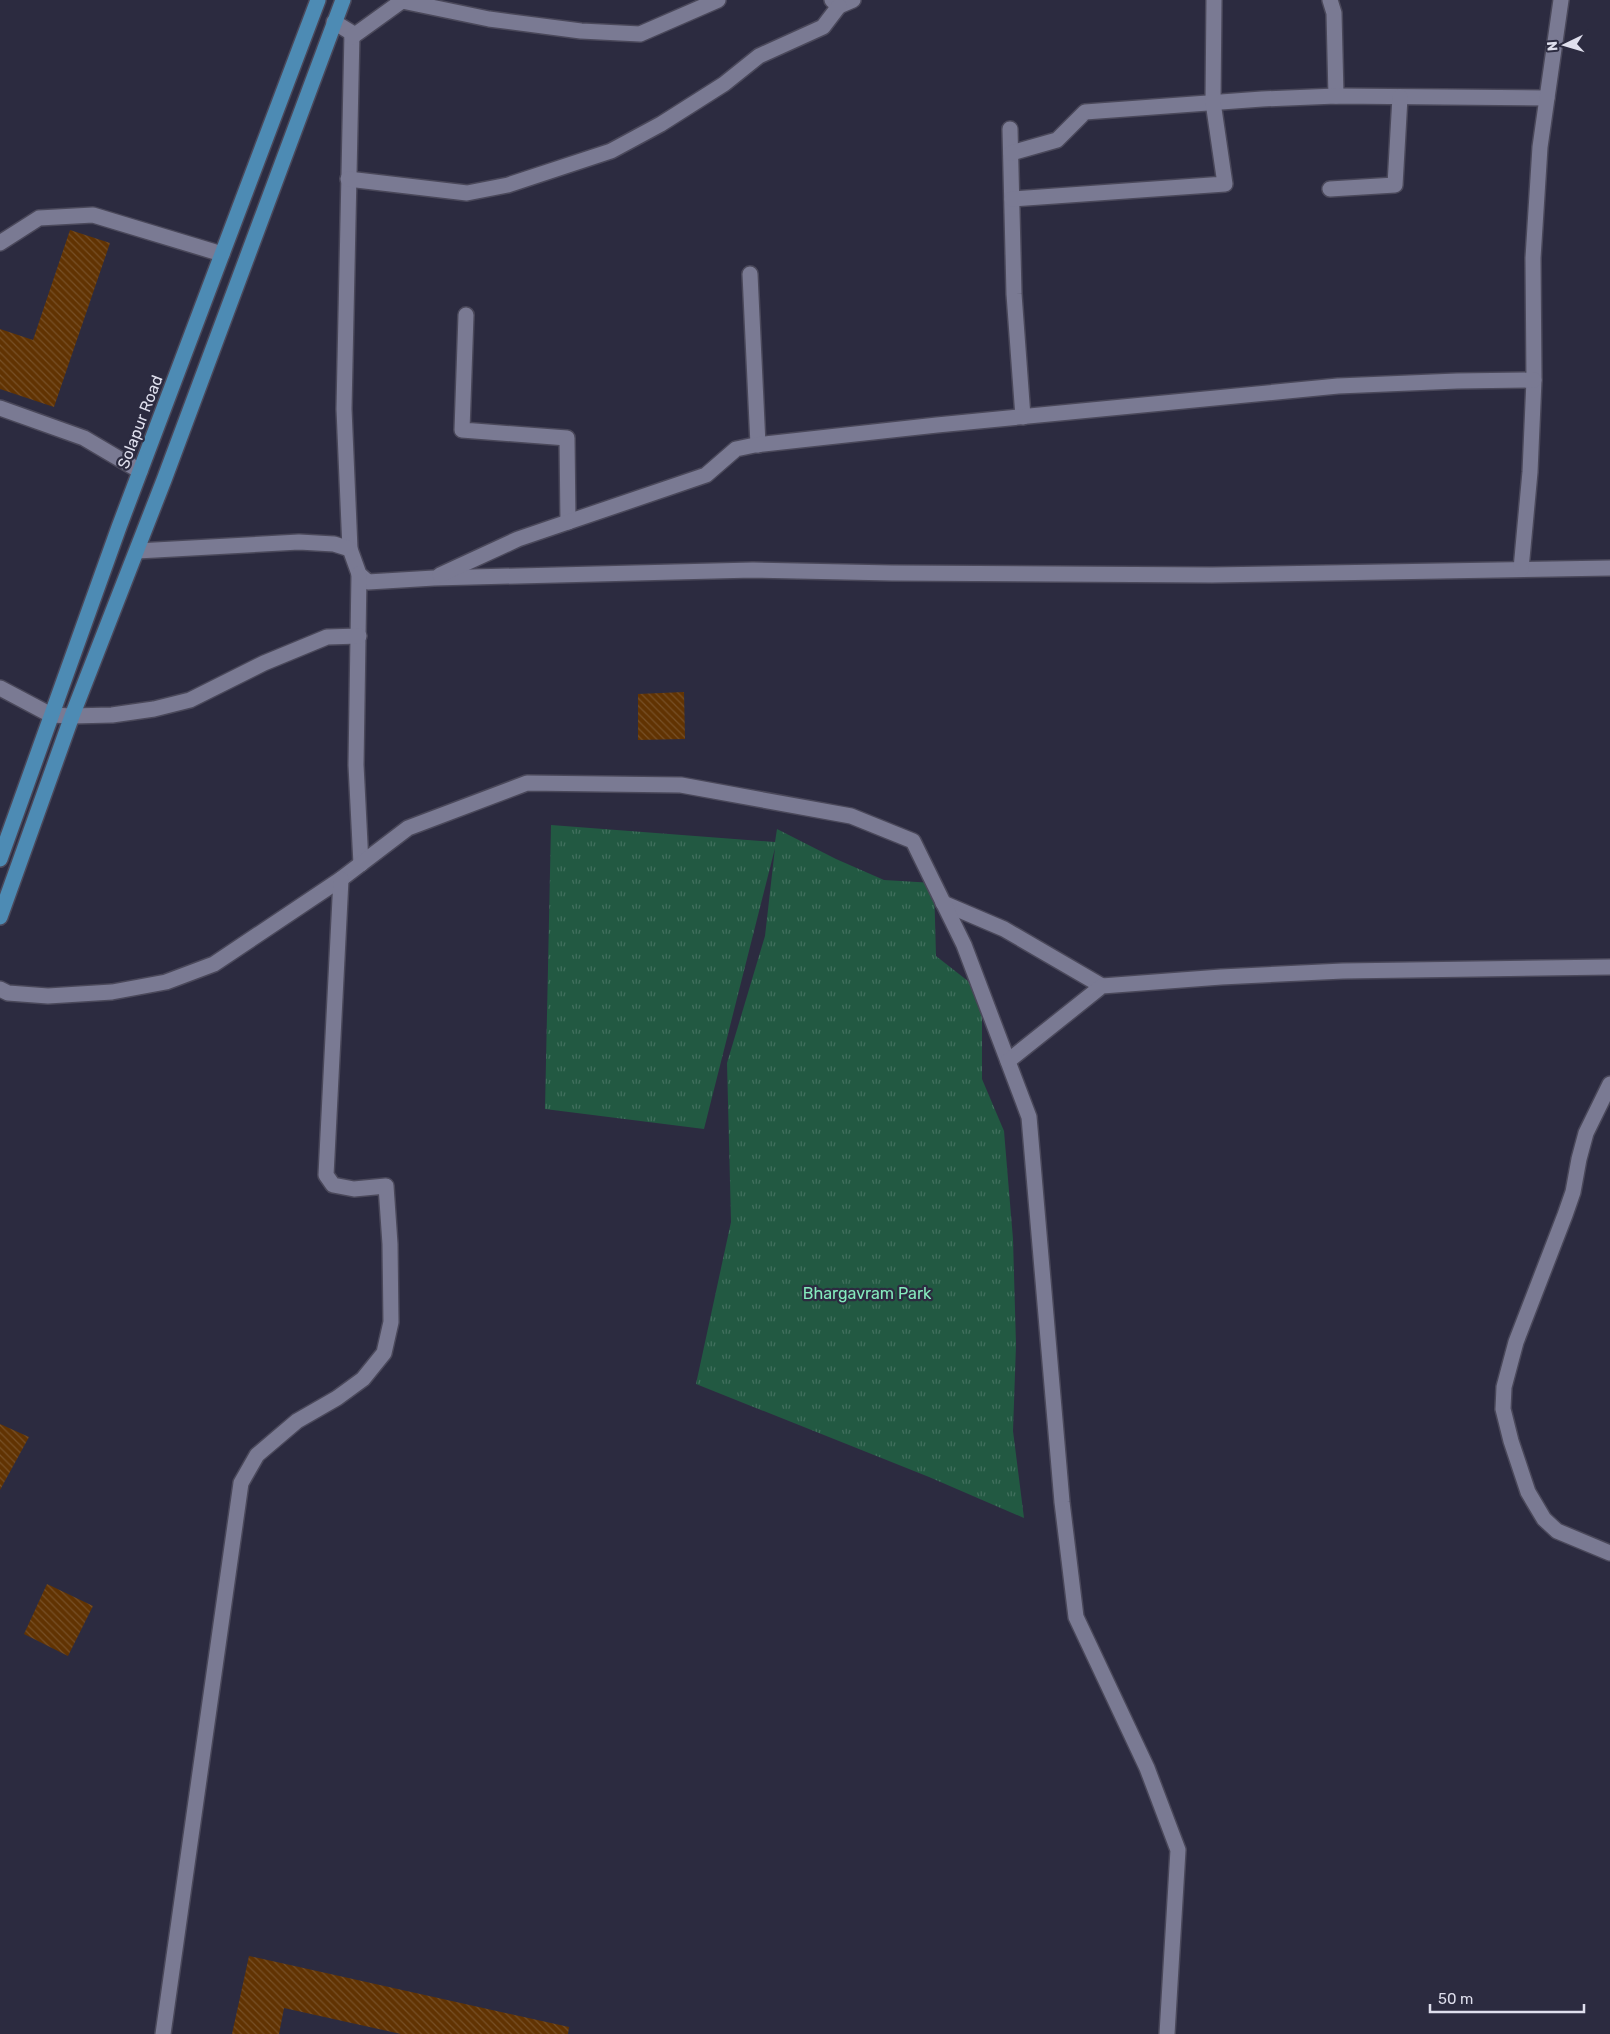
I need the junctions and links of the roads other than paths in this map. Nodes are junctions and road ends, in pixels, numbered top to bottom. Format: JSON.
{"nodes":[{"id":1,"x":318,"y":0,"type":"edge"},
{"id":2,"x":343,"y":0,"type":"edge"},
{"id":3,"x":718,"y":0,"type":"edge"},
{"id":4,"x":853,"y":0,"type":"edge"},
{"id":5,"x":1214,"y":0,"type":"edge"},
{"id":6,"x":1330,"y":0,"type":"edge"},
{"id":7,"x":1561,"y":0,"type":"edge"},
{"id":8,"x":836,"y":3,"type":"edge"},
{"id":9,"x":334,"y":22,"type":"junction"},
{"id":10,"x":352,"y":37,"type":"junction"},
{"id":11,"x":1336,"y":96,"type":"junction"},
{"id":12,"x":1400,"y":96,"type":"junction"},
{"id":13,"x":1547,"y":98,"type":"junction"},
{"id":14,"x":1213,"y":102,"type":"junction"},
{"id":15,"x":1010,"y":129,"type":"dead end"},
{"id":16,"x":1011,"y":153,"type":"junction"},
{"id":17,"x":348,"y":179,"type":"junction"},
{"id":18,"x":1330,"y":189,"type":"dead end"},
{"id":19,"x":1012,"y":199,"type":"junction"},
{"id":20,"x":0,"y":243,"type":"edge"},
{"id":21,"x":222,"y":254,"type":"junction"},
{"id":22,"x":246,"y":260,"type":"junction"},
{"id":23,"x":750,"y":274,"type":"dead end"},
{"id":24,"x":466,"y":315,"type":"dead end"},
{"id":25,"x":1534,"y":380,"type":"junction"},
{"id":26,"x":0,"y":408,"type":"edge"},
{"id":27,"x":1023,"y":417,"type":"junction"},
{"id":28,"x":758,"y":445,"type":"junction"},
{"id":29,"x":140,"y":471,"type":"junction"},
{"id":30,"x":164,"y":480,"type":"junction"},
{"id":31,"x":568,"y":522,"type":"junction"},
{"id":32,"x":350,"y":550,"type":"junction"},
{"id":33,"x":137,"y":551,"type":"junction"},
{"id":34,"x":1610,"y":568,"type":"edge"},
{"id":35,"x":1521,"y":569,"type":"junction"},
{"id":36,"x":358,"y":574,"type":"junction"},
{"id":37,"x":434,"y":578,"type":"junction"},
{"id":38,"x":359,"y":636,"type":"junction"},
{"id":39,"x":0,"y":688,"type":"edge"},
{"id":40,"x":51,"y":715,"type":"junction"},
{"id":41,"x":72,"y":716,"type":"junction"},
{"id":42,"x":0,"y":859,"type":"edge"},
{"id":43,"x":361,"y":864,"type":"junction"},
{"id":44,"x":341,"y":879,"type":"junction"},
{"id":45,"x":943,"y":902,"type":"junction"},
{"id":46,"x":0,"y":917,"type":"edge"},
{"id":47,"x":1610,"y":967,"type":"edge"},
{"id":48,"x":1102,"y":986,"type":"junction"},
{"id":49,"x":3,"y":993,"type":"edge"},
{"id":50,"x":1008,"y":1062,"type":"junction"},
{"id":51,"x":1610,"y":1084,"type":"edge"},
{"id":52,"x":1610,"y":1553,"type":"edge"},
{"id":53,"x":163,"y":2034,"type":"edge"},
{"id":54,"x":1167,"y":2034,"type":"edge"}],
"edges":[{"from":1,"to":21,"type":"main road","name":"Solapur Road"},
{"from":2,"to":9,"type":"main road"},
{"from":3,"to":10,"type":"street"},
{"from":4,"to":8,"type":"street"},
{"from":5,"to":14,"type":"street"},
{"from":6,"to":11,"type":"street"},
{"from":7,"to":13,"type":"street"},
{"from":8,"to":17,"type":"street"},
{"from":9,"to":10,"type":"street"},
{"from":9,"to":22,"type":"main road"},
{"from":10,"to":17,"type":"street"},
{"from":11,"to":12,"type":"street"},
{"from":11,"to":14,"type":"street"},
{"from":12,"to":13,"type":"street"},
{"from":12,"to":18,"type":"street"},
{"from":13,"to":25,"type":"street"},
{"from":14,"to":16,"type":"street"},
{"from":14,"to":19,"type":"street"},
{"from":15,"to":16,"type":"street"},
{"from":16,"to":19,"type":"street"},
{"from":17,"to":32,"type":"street"},
{"from":19,"to":27,"type":"street"},
{"from":20,"to":21,"type":"street"},
{"from":21,"to":22,"type":"main road"},
{"from":21,"to":29,"type":"main road","name":"Solapur Road"},
{"from":22,"to":30,"type":"main road"},
{"from":23,"to":28,"type":"street"},
{"from":24,"to":31,"type":"street"},
{"from":25,"to":27,"type":"street"},
{"from":25,"to":35,"type":"street"},
{"from":26,"to":29,"type":"street"},
{"from":27,"to":28,"type":"street"},
{"from":28,"to":31,"type":"street"},
{"from":29,"to":30,"type":"main road"},
{"from":29,"to":40,"type":"main road","name":"Solapur Road"},
{"from":30,"to":33,"type":"main road"},
{"from":31,"to":37,"type":"street"},
{"from":32,"to":33,"type":"street"},
{"from":32,"to":36,"type":"street"},
{"from":33,"to":41,"type":"main road"},
{"from":34,"to":35,"type":"street"},
{"from":35,"to":37,"type":"street"},
{"from":36,"to":37,"type":"street"},
{"from":36,"to":38,"type":"street"},
{"from":38,"to":41,"type":"street"},
{"from":38,"to":43,"type":"street"},
{"from":39,"to":40,"type":"street"},
{"from":40,"to":41,"type":"street"},
{"from":40,"to":42,"type":"main road","name":"Solapur Road"},
{"from":41,"to":46,"type":"main road"},
{"from":43,"to":44,"type":"street"},
{"from":43,"to":45,"type":"street"},
{"from":44,"to":49,"type":"street"},
{"from":44,"to":53,"type":"street"},
{"from":45,"to":48,"type":"street"},
{"from":45,"to":50,"type":"street"},
{"from":47,"to":48,"type":"street"},
{"from":48,"to":50,"type":"street"},
{"from":50,"to":54,"type":"street"},
{"from":51,"to":52,"type":"street"}]}
